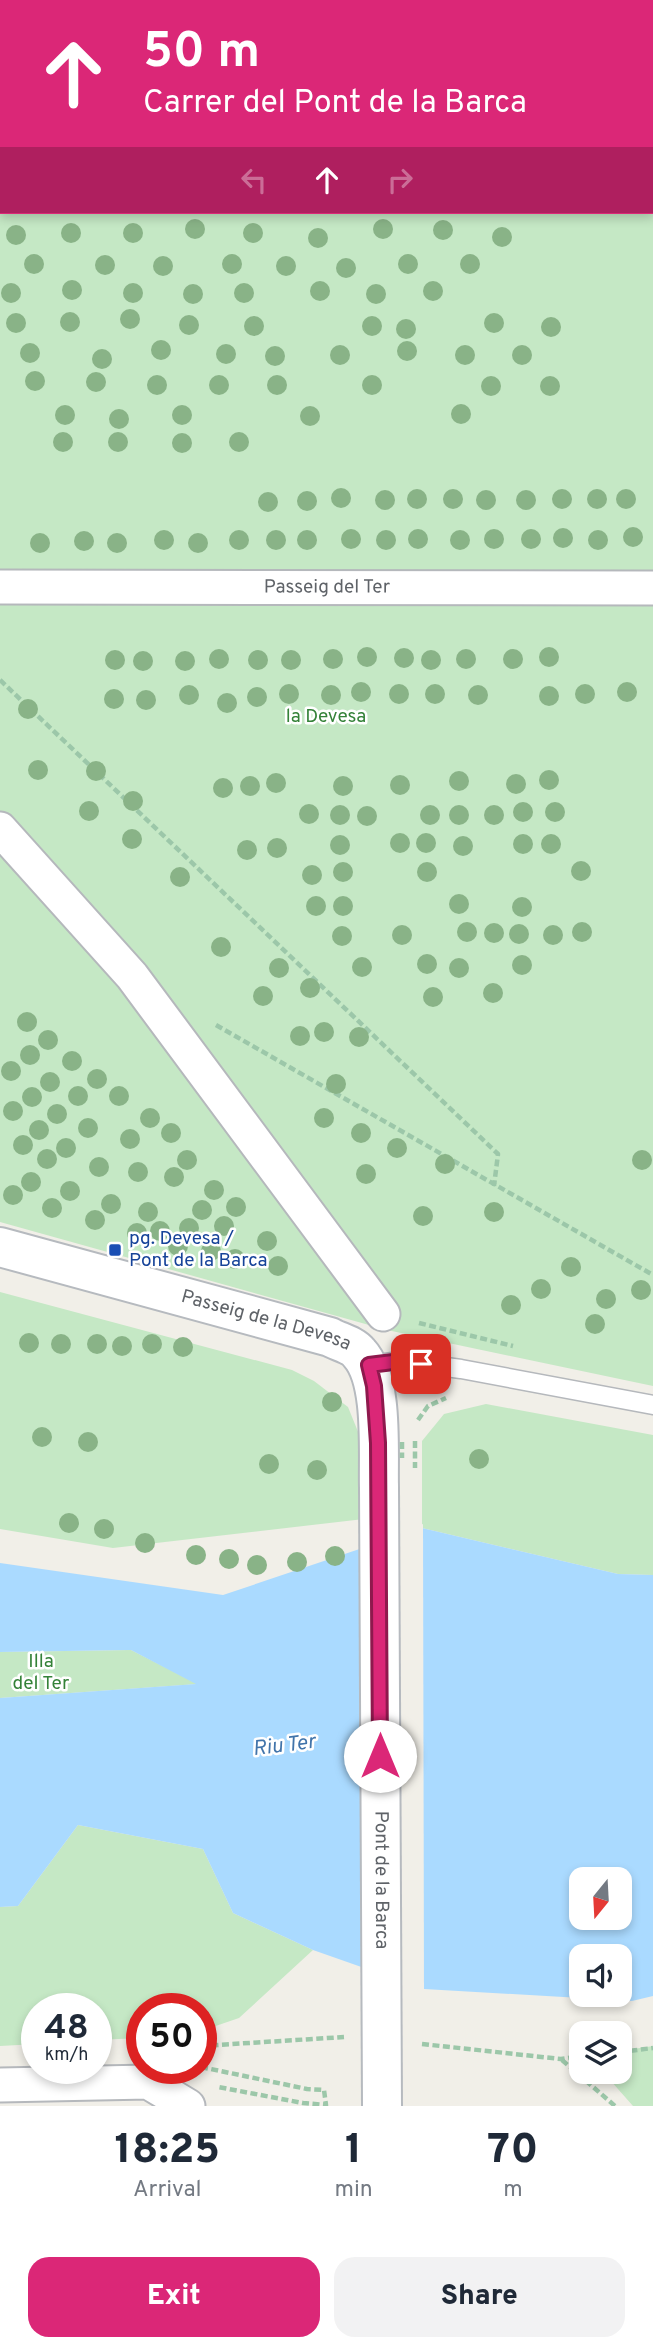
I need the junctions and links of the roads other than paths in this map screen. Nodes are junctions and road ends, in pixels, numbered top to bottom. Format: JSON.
{"nodes":[{"id":1,"x":0,"y":587,"type":"edge"},
{"id":2,"x":653,"y":588,"type":"edge"},
{"id":3,"x":0,"y":829,"type":"edge"},
{"id":4,"x":0,"y":1247,"type":"edge"},
{"id":5,"x":383,"y":1314,"type":"dead end"},
{"id":6,"x":369,"y":1365,"type":"junction"},
{"id":7,"x":653,"y":1405,"type":"edge"},
{"id":8,"x":0,"y":2085,"type":"edge"},
{"id":9,"x":169,"y":2101,"type":"edge"},
{"id":10,"x":382,"y":2106,"type":"edge"}],
"edges":[{"from":1,"to":2,"type":"street","name":"Passeig del Ter"},
{"from":3,"to":5,"type":"street"},
{"from":4,"to":6,"type":"main road","name":"Passeig de la Devesa"},
{"from":6,"to":7,"type":"lane","name":"Passeig de la Devesa"},
{"from":6,"to":10,"type":"main road","name":"Pont de la Barca","bridge":true},
{"from":8,"to":9,"type":"street"}]}
